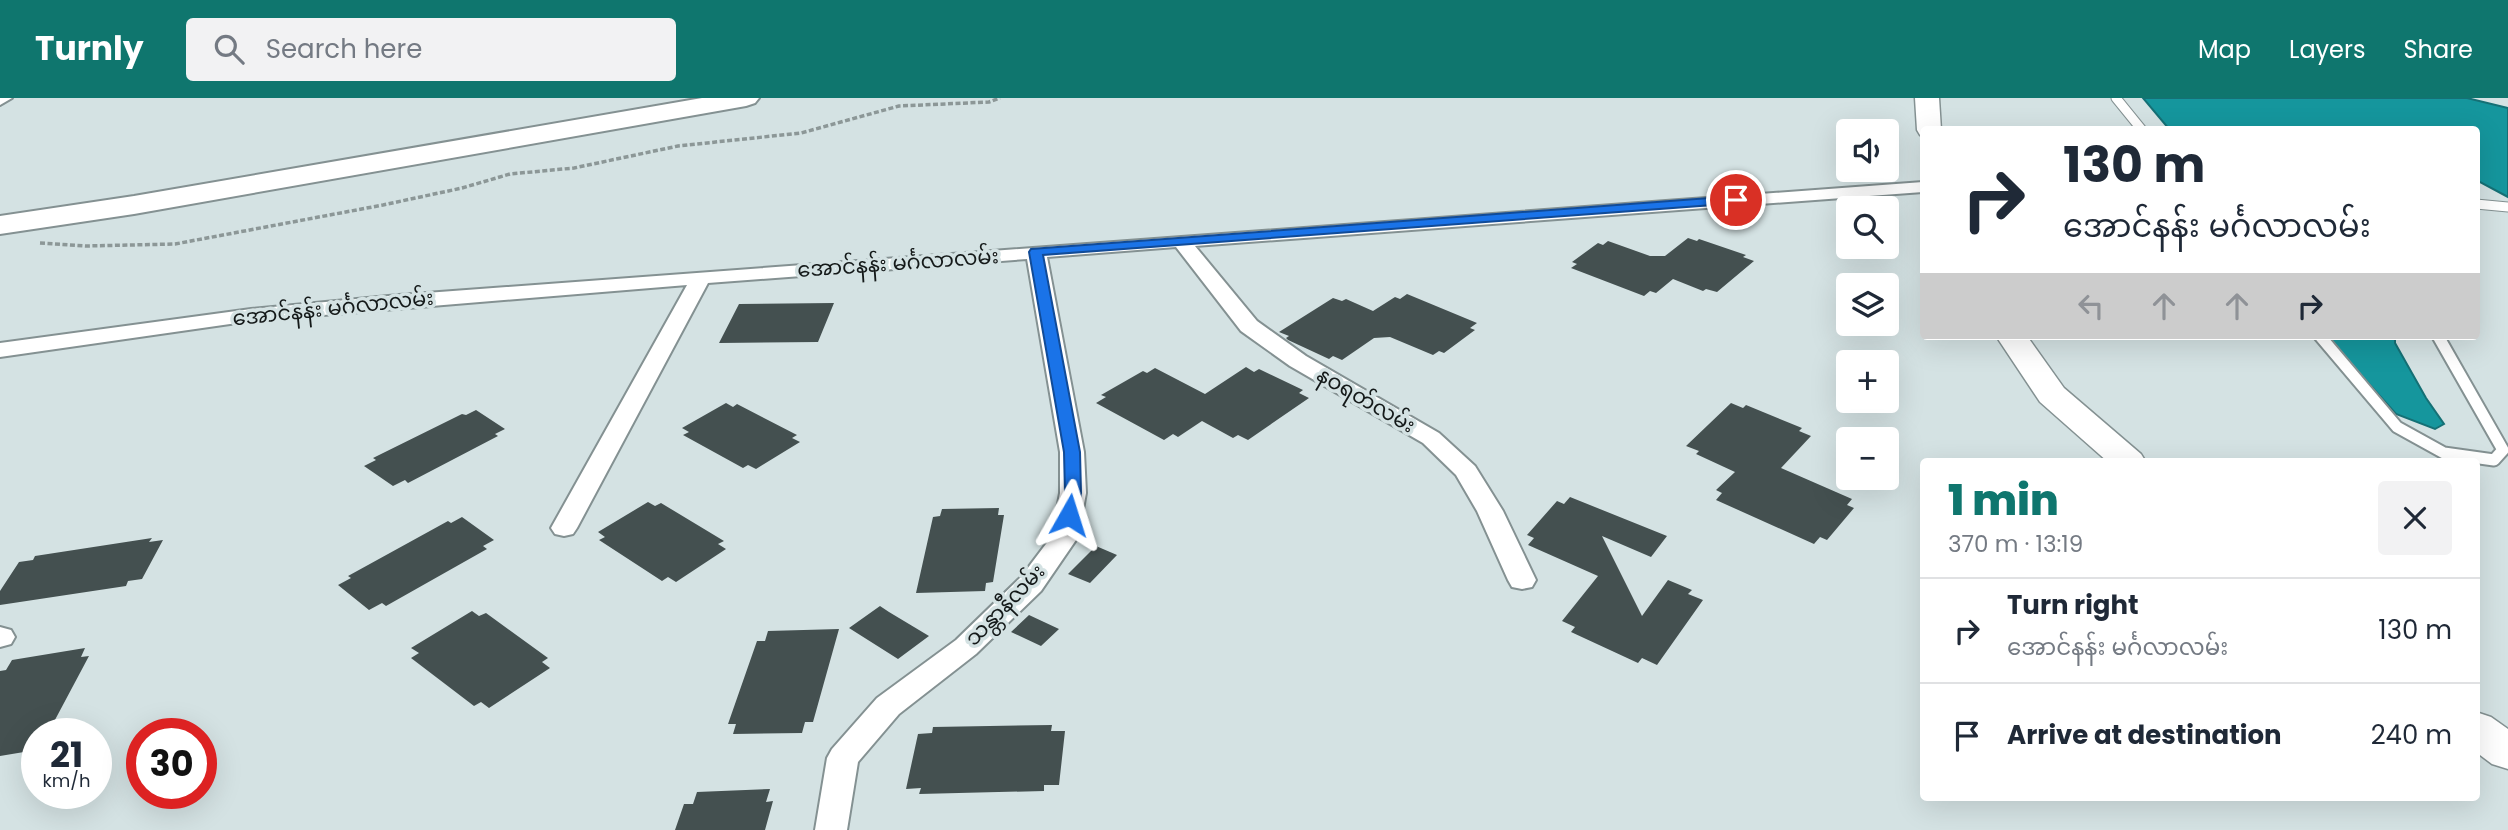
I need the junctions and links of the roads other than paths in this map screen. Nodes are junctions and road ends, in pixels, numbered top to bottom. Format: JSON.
{"nodes":[{"id":1,"x":746,"y":98,"type":"edge"},
{"id":2,"x":1927,"y":98,"type":"edge"},
{"id":3,"x":2116,"y":98,"type":"edge"},
{"id":4,"x":709,"y":101,"type":"edge"},
{"id":5,"x":1929,"y":126,"type":"edge"},
{"id":6,"x":2139,"y":126,"type":"edge"},
{"id":7,"x":1920,"y":187,"type":"edge"},
{"id":8,"x":2480,"y":204,"type":"edge"},
{"id":9,"x":2508,"y":207,"type":"edge"},
{"id":10,"x":0,"y":225,"type":"edge"},
{"id":11,"x":1181,"y":241,"type":"junction"},
{"id":12,"x":1036,"y":252,"type":"junction"},
{"id":13,"x":701,"y":278,"type":"junction"},
{"id":14,"x":2014,"y":340,"type":"edge"},
{"id":15,"x":2323,"y":340,"type":"edge"},
{"id":16,"x":2440,"y":340,"type":"edge"},
{"id":17,"x":0,"y":350,"type":"edge"},
{"id":18,"x":2124,"y":458,"type":"edge"},
{"id":19,"x":2480,"y":458,"type":"edge"},
{"id":20,"x":2480,"y":458,"type":"edge"},
{"id":21,"x":564,"y":528,"type":"dead end"},
{"id":22,"x":1522,"y":580,"type":"dead end"},
{"id":23,"x":2480,"y":732,"type":"edge"},
{"id":24,"x":2508,"y":752,"type":"edge"},
{"id":25,"x":831,"y":830,"type":"edge"}],
"edges":[{"from":1,"to":4,"type":"highway"},
{"from":2,"to":5,"type":"main road"},
{"from":3,"to":6,"type":"lane"},
{"from":4,"to":10,"type":"highway"},
{"from":7,"to":11,"type":"street","name":"အောင်နန်း မင်္ဂလာလမ်း"},
{"from":8,"to":9,"type":"lane"},
{"from":11,"to":12,"type":"street","name":"အောင်နန်း မင်္ဂလာလမ်း"},
{"from":11,"to":22,"type":"street","name":"နဝရတ်လမ်း"},
{"from":12,"to":13,"type":"street","name":"အောင်နန်း မင်္ဂလာလမ်း"},
{"from":12,"to":25,"type":"street","name":"သန္တာနီလမ်း"},
{"from":13,"to":17,"type":"street","name":"အောင်နန်း မင်္ဂလာလမ်း"},
{"from":13,"to":21,"type":"street"},
{"from":14,"to":18,"type":"main road"},
{"from":15,"to":20,"type":"lane"},
{"from":16,"to":19,"type":"lane"},
{"from":23,"to":24,"type":"main road"}]}
